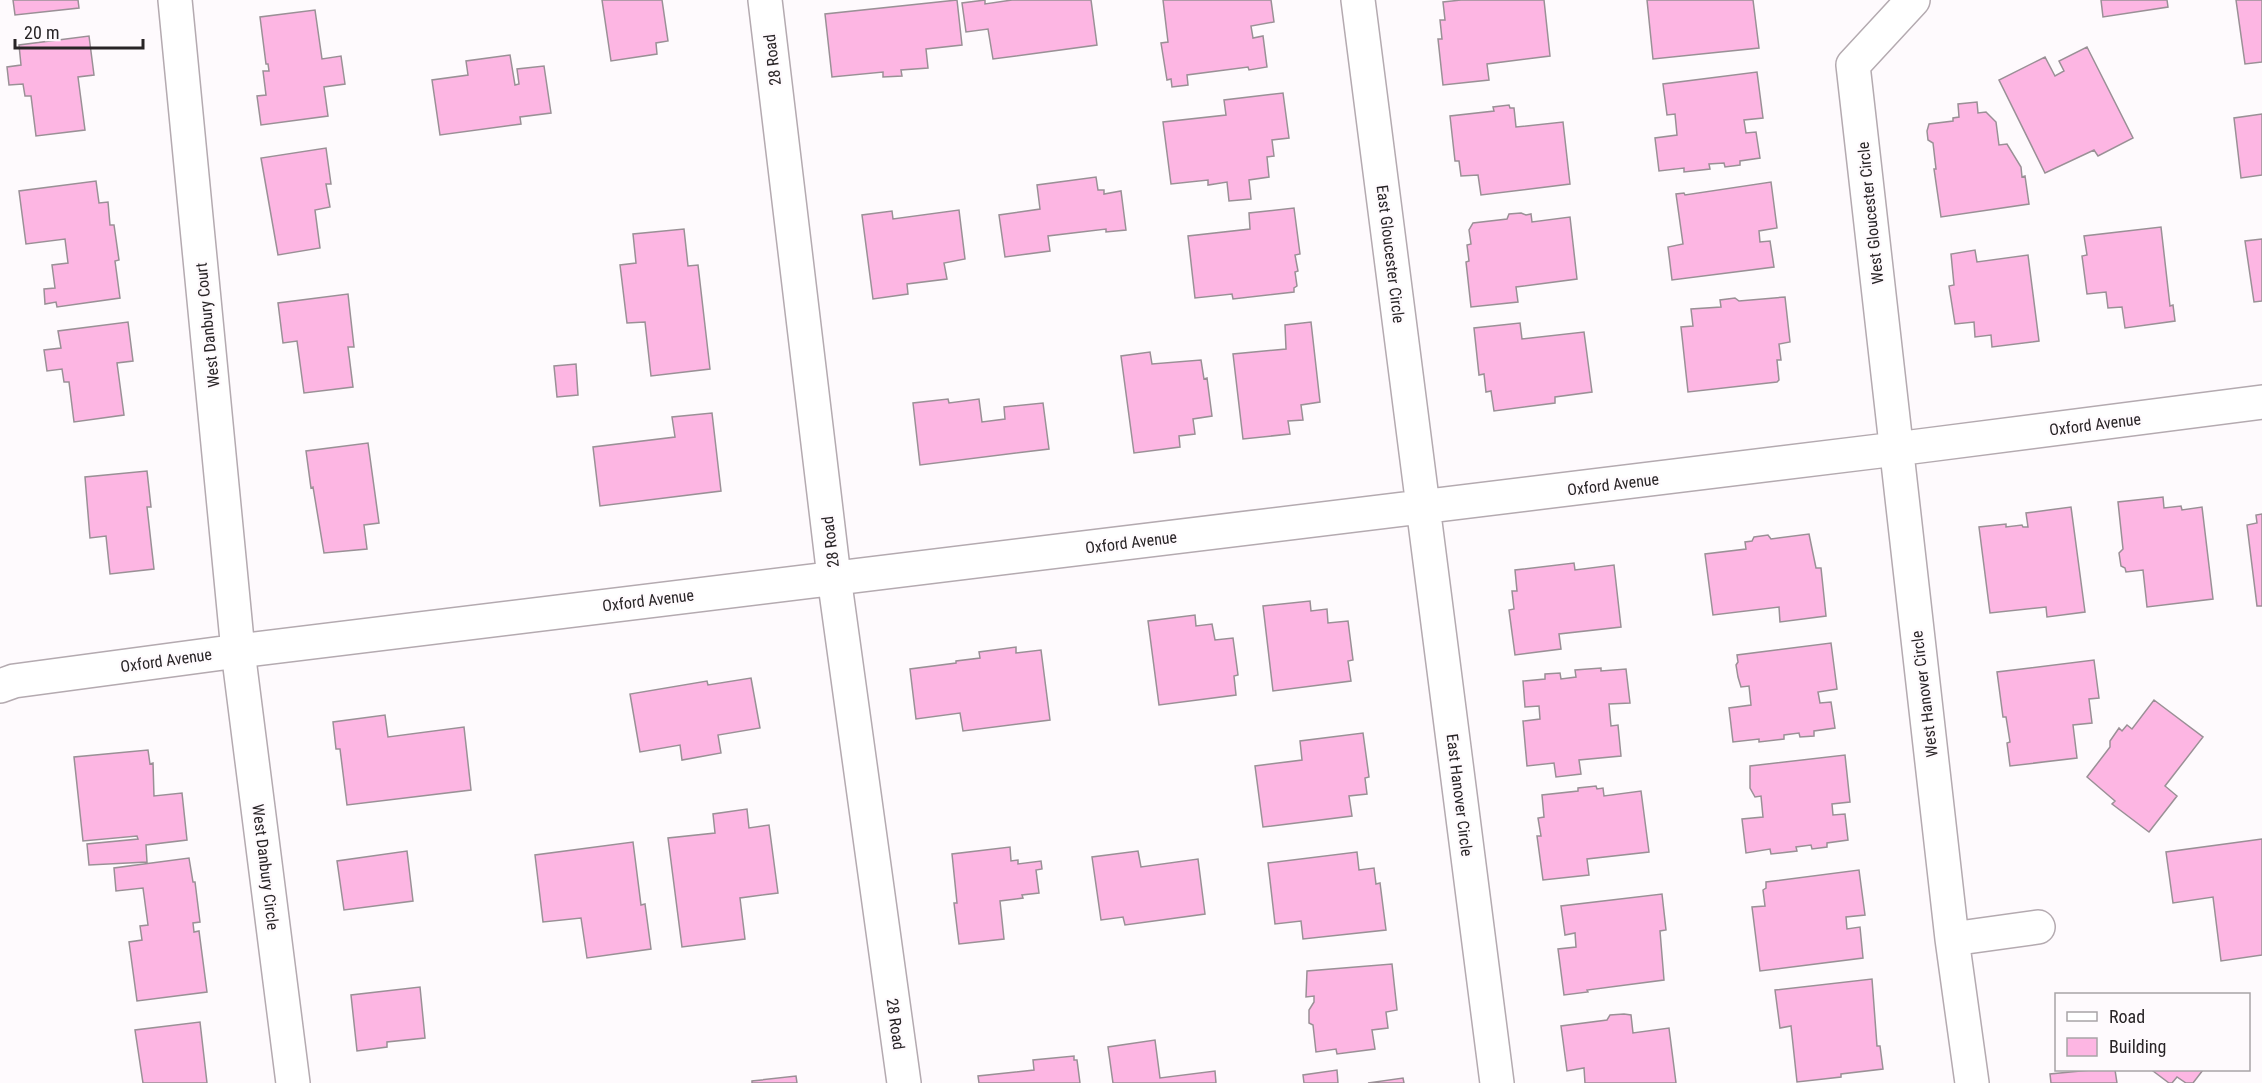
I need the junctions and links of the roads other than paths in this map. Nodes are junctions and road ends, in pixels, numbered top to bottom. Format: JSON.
{"nodes":[{"id":1,"x":175,"y":0,"type":"edge"},
{"id":2,"x":765,"y":0,"type":"edge"},
{"id":3,"x":1358,"y":0,"type":"edge"},
{"id":4,"x":1913,"y":0,"type":"edge"},
{"id":5,"x":2262,"y":402,"type":"edge"},
{"id":6,"x":1896,"y":449,"type":"junction"},
{"id":7,"x":1423,"y":507,"type":"junction"},
{"id":8,"x":834,"y":577,"type":"junction"},
{"id":9,"x":238,"y":651,"type":"junction"},
{"id":10,"x":0,"y":686,"type":"edge"},
{"id":11,"x":2038,"y":927,"type":"dead end"},
{"id":12,"x":1952,"y":939,"type":"junction"},
{"id":13,"x":293,"y":1083,"type":"edge"},
{"id":14,"x":904,"y":1083,"type":"edge"},
{"id":15,"x":1497,"y":1083,"type":"edge"},
{"id":16,"x":1972,"y":1083,"type":"edge"}],
"edges":[{"from":1,"to":9,"type":"street","name":"West Danbury Court"},
{"from":2,"to":8,"type":"street","name":"28 Road"},
{"from":3,"to":7,"type":"street","name":"East Gloucester Circle"},
{"from":4,"to":6,"type":"street","name":"West Gloucester Circle"},
{"from":5,"to":6,"type":"street","name":"Oxford Avenue"},
{"from":6,"to":7,"type":"street","name":"Oxford Avenue"},
{"from":6,"to":12,"type":"street","name":"West Hanover Circle"},
{"from":7,"to":8,"type":"street","name":"Oxford Avenue"},
{"from":7,"to":15,"type":"street","name":"East Hanover Circle"},
{"from":8,"to":9,"type":"street","name":"Oxford Avenue"},
{"from":8,"to":14,"type":"street","name":"28 Road"},
{"from":9,"to":10,"type":"street","name":"Oxford Avenue"},
{"from":9,"to":13,"type":"street","name":"West Danbury Circle"},
{"from":11,"to":12,"type":"street"},
{"from":12,"to":16,"type":"street","name":"West Hanover Circle"}]}
